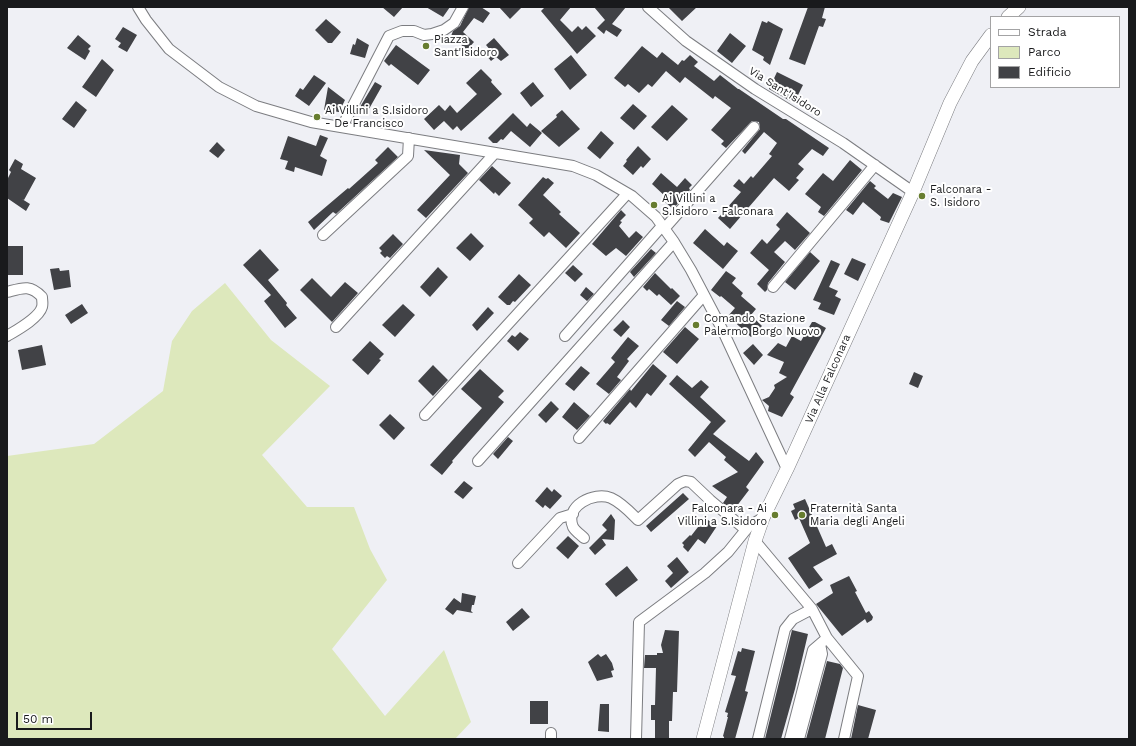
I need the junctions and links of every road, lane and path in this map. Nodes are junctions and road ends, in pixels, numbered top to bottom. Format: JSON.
{"nodes":[{"id":1,"x":138,"y":7,"type":"edge"},
{"id":2,"x":463,"y":7,"type":"edge"},
{"id":3,"x":648,"y":7,"type":"edge"},
{"id":4,"x":1019,"y":7,"type":"edge"},
{"id":5,"x":1009,"y":16,"type":"edge"},
{"id":6,"x":990,"y":36,"type":"edge"},
{"id":7,"x":342,"y":127,"type":"junction"},
{"id":8,"x":754,"y":127,"type":"dead end"},
{"id":9,"x":409,"y":138,"type":"junction"},
{"id":10,"x":495,"y":153,"type":"junction"},
{"id":11,"x":875,"y":165,"type":"junction"},
{"id":12,"x":913,"y":192,"type":"junction"},
{"id":13,"x":627,"y":194,"type":"junction"},
{"id":14,"x":663,"y":227,"type":"junction"},
{"id":15,"x":323,"y":235,"type":"dead end"},
{"id":16,"x":674,"y":242,"type":"junction"},
{"id":17,"x":773,"y":287,"type":"dead end"},
{"id":18,"x":7,"y":292,"type":"edge"},
{"id":19,"x":704,"y":295,"type":"junction"},
{"id":20,"x":336,"y":327,"type":"dead end"},
{"id":21,"x":7,"y":336,"type":"edge"},
{"id":22,"x":566,"y":336,"type":"dead end"},
{"id":23,"x":425,"y":415,"type":"dead end"},
{"id":24,"x":579,"y":438,"type":"dead end"},
{"id":25,"x":478,"y":461,"type":"dead end"},
{"id":26,"x":787,"y":469,"type":"junction"},
{"id":27,"x":573,"y":514,"type":"junction"},
{"id":28,"x":763,"y":518,"type":"junction"},
{"id":29,"x":746,"y":530,"type":"junction"},
{"id":30,"x":584,"y":538,"type":"dead end"},
{"id":31,"x":755,"y":541,"type":"junction"},
{"id":32,"x":518,"y":563,"type":"dead end"},
{"id":33,"x":812,"y":609,"type":"junction"},
{"id":34,"x":824,"y":641,"type":"junction"},
{"id":35,"x":636,"y":739,"type":"edge"},
{"id":36,"x":704,"y":739,"type":"edge"},
{"id":37,"x":758,"y":739,"type":"edge"},
{"id":38,"x":790,"y":739,"type":"edge"},
{"id":39,"x":799,"y":739,"type":"edge"},
{"id":40,"x":844,"y":739,"type":"edge"}],
"edges":[{"from":1,"to":7,"type":"street"},
{"from":2,"to":7,"type":"street"},
{"from":3,"to":11,"type":"street","name":"Via Sant'Isidoro"},
{"from":4,"to":5,"type":"street"},
{"from":6,"to":12,"type":"street","name":"Via Alla Falconara"},
{"from":7,"to":9,"type":"street"},
{"from":8,"to":14,"type":"street"},
{"from":9,"to":10,"type":"street"},
{"from":9,"to":15,"type":"street"},
{"from":10,"to":13,"type":"street"},
{"from":10,"to":20,"type":"street"},
{"from":11,"to":12,"type":"street","name":"Via Sant'Isidoro"},
{"from":11,"to":17,"type":"street"},
{"from":12,"to":26,"type":"street","name":"Via Alla Falconara"},
{"from":13,"to":14,"type":"street"},
{"from":13,"to":23,"type":"street"},
{"from":14,"to":16,"type":"street"},
{"from":14,"to":22,"type":"street"},
{"from":16,"to":19,"type":"street"},
{"from":16,"to":25,"type":"street"},
{"from":18,"to":21,"type":"street"},
{"from":19,"to":24,"type":"street"},
{"from":19,"to":26,"type":"street"},
{"from":26,"to":28,"type":"street","name":"Via Alla Falconara"},
{"from":27,"to":29,"type":"street"},
{"from":27,"to":30,"type":"street"},
{"from":27,"to":32,"type":"street"},
{"from":28,"to":29,"type":"street"},
{"from":28,"to":31,"type":"street","name":"Via Alla Falconara"},
{"from":29,"to":35,"type":"street"},
{"from":31,"to":33,"type":"street"},
{"from":31,"to":36,"type":"street","name":"Via Alla Falconara"},
{"from":33,"to":34,"type":"street"},
{"from":33,"to":37,"type":"street"},
{"from":34,"to":38,"type":"street"},
{"from":34,"to":39,"type":"street"},
{"from":34,"to":40,"type":"street"}]}
